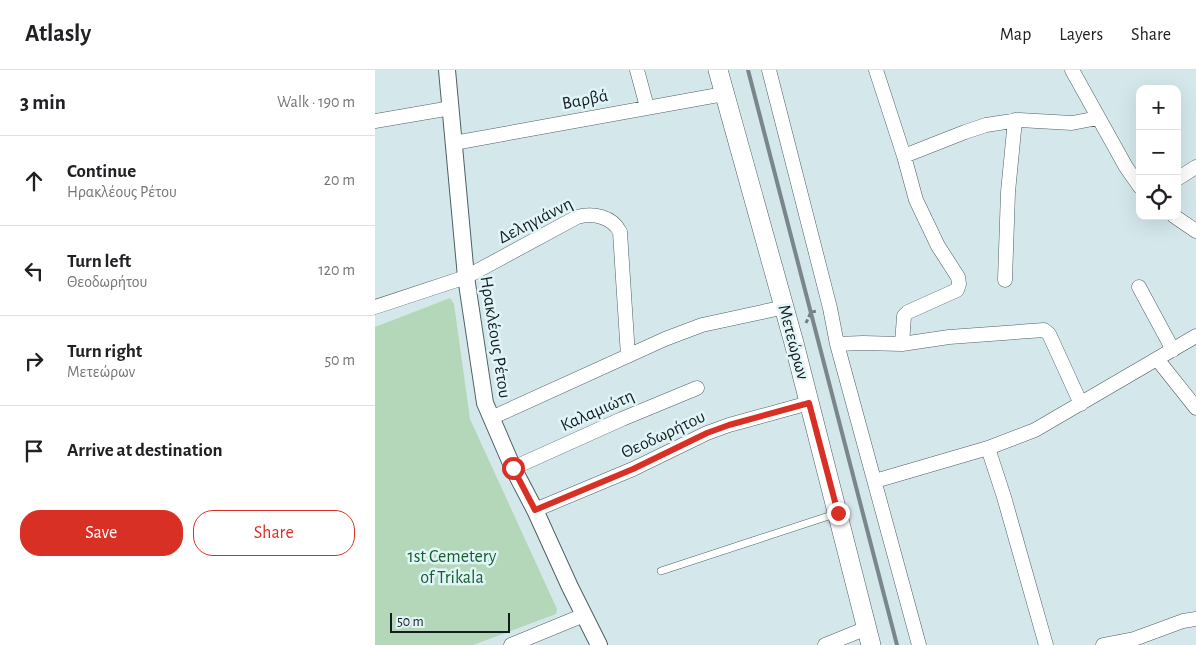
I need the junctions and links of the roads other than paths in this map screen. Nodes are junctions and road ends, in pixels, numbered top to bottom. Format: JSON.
{"nodes":[{"id":1,"x":447,"y":70,"type":"edge"},
{"id":2,"x":637,"y":70,"type":"edge"},
{"id":3,"x":718,"y":70,"type":"edge"},
{"id":4,"x":769,"y":70,"type":"edge"},
{"id":5,"x":876,"y":70,"type":"edge"},
{"id":6,"x":1072,"y":70,"type":"edge"},
{"id":7,"x":724,"y":94,"type":"junction"},
{"id":8,"x":647,"y":107,"type":"junction"},
{"id":9,"x":451,"y":108,"type":"junction"},
{"id":10,"x":1098,"y":118,"type":"junction"},
{"id":11,"x":1015,"y":120,"type":"junction"},
{"id":12,"x":375,"y":121,"type":"edge"},
{"id":13,"x":454,"y":143,"type":"junction"},
{"id":14,"x":904,"y":156,"type":"junction"},
{"id":15,"x":1196,"y":167,"type":"edge"},
{"id":16,"x":1181,"y":176,"type":"edge"},
{"id":17,"x":1136,"y":181,"type":"edge"},
{"id":18,"x":1180,"y":220,"type":"edge"},
{"id":19,"x":1196,"y":231,"type":"edge"},
{"id":20,"x":466,"y":277,"type":"junction"},
{"id":21,"x":1005,"y":280,"type":"dead end"},
{"id":22,"x":1139,"y":286,"type":"dead end"},
{"id":23,"x":375,"y":307,"type":"edge"},
{"id":24,"x":785,"y":307,"type":"junction"},
{"id":25,"x":1196,"y":336,"type":"edge"},
{"id":26,"x":837,"y":344,"type":"junction"},
{"id":27,"x":902,"y":344,"type":"junction"},
{"id":28,"x":1173,"y":350,"type":"junction"},
{"id":29,"x":628,"y":356,"type":"junction"},
{"id":30,"x":1157,"y":359,"type":"junction"},
{"id":31,"x":697,"y":388,"type":"dead end"},
{"id":32,"x":809,"y":403,"type":"junction"},
{"id":33,"x":1081,"y":404,"type":"junction"},
{"id":34,"x":1196,"y":408,"type":"edge"},
{"id":35,"x":491,"y":418,"type":"junction"},
{"id":36,"x":988,"y":448,"type":"junction"},
{"id":37,"x":513,"y":468,"type":"junction"},
{"id":38,"x":875,"y":481,"type":"junction"},
{"id":39,"x":535,"y":510,"type":"junction"},
{"id":40,"x":838,"y":513,"type":"junction"},
{"id":41,"x":661,"y":572,"type":"dead end"},
{"id":42,"x":584,"y":615,"type":"junction"},
{"id":43,"x":1196,"y":619,"type":"edge"},
{"id":44,"x":869,"y":637,"type":"edge"},
{"id":45,"x":511,"y":645,"type":"edge"},
{"id":46,"x":599,"y":645,"type":"edge"},
{"id":47,"x":825,"y":645,"type":"edge"},
{"id":48,"x":919,"y":645,"type":"edge"},
{"id":49,"x":1046,"y":645,"type":"edge"},
{"id":50,"x":1103,"y":645,"type":"edge"}],
"edges":[{"from":1,"to":9,"type":"street","name":"Ηρακλέους Ρέτου"},
{"from":2,"to":8,"type":"street"},
{"from":3,"to":7,"type":"main road","name":"Μετεώρων"},
{"from":4,"to":26,"type":"street"},
{"from":5,"to":14,"type":"street"},
{"from":6,"to":10,"type":"street"},
{"from":7,"to":8,"type":"street","name":"Βαρβά"},
{"from":7,"to":24,"type":"main road","name":"Μετεώρων"},
{"from":8,"to":13,"type":"street","name":"Βαρβά"},
{"from":9,"to":12,"type":"street"},
{"from":9,"to":13,"type":"street","name":"Ηρακλέους Ρέτου"},
{"from":10,"to":11,"type":"street"},
{"from":10,"to":17,"type":"street"},
{"from":11,"to":14,"type":"street"},
{"from":11,"to":21,"type":"street"},
{"from":13,"to":20,"type":"street","name":"Ηρακλέους Ρέτου"},
{"from":14,"to":27,"type":"street"},
{"from":15,"to":16,"type":"street"},
{"from":18,"to":19,"type":"street"},
{"from":20,"to":23,"type":"street","name":"Δεληγιάννη"},
{"from":20,"to":29,"type":"street","name":"Δεληγιάννη"},
{"from":20,"to":35,"type":"street","name":"Ηρακλέους Ρέτου"},
{"from":22,"to":28,"type":"street"},
{"from":24,"to":29,"type":"street"},
{"from":24,"to":32,"type":"main road","name":"Μετεώρων"},
{"from":25,"to":28,"type":"street"},
{"from":26,"to":27,"type":"street"},
{"from":26,"to":38,"type":"street"},
{"from":27,"to":33,"type":"street"},
{"from":28,"to":30,"type":"street"},
{"from":29,"to":35,"type":"street"},
{"from":30,"to":33,"type":"street"},
{"from":30,"to":34,"type":"street"},
{"from":31,"to":37,"type":"street","name":"Καλαμιώτη"},
{"from":32,"to":39,"type":"street","name":"Θεοδωρήτου"},
{"from":32,"to":40,"type":"main road","name":"Μετεώρων"},
{"from":33,"to":36,"type":"street"},
{"from":35,"to":37,"type":"street","name":"Ηρακλέους Ρέτου"},
{"from":36,"to":38,"type":"street"},
{"from":36,"to":49,"type":"street"},
{"from":37,"to":39,"type":"street","name":"Ηρακλέους Ρέτου"},
{"from":38,"to":48,"type":"street"},
{"from":39,"to":42,"type":"street","name":"Ηρακλέους Ρέτου"},
{"from":40,"to":41,"type":"lane"},
{"from":40,"to":44,"type":"main road","name":"Μετεώρων"},
{"from":42,"to":45,"type":"street"},
{"from":42,"to":46,"type":"street","name":"Ηρακλέους Ρέτου"},
{"from":43,"to":50,"type":"street"},
{"from":44,"to":47,"type":"street"}]}
